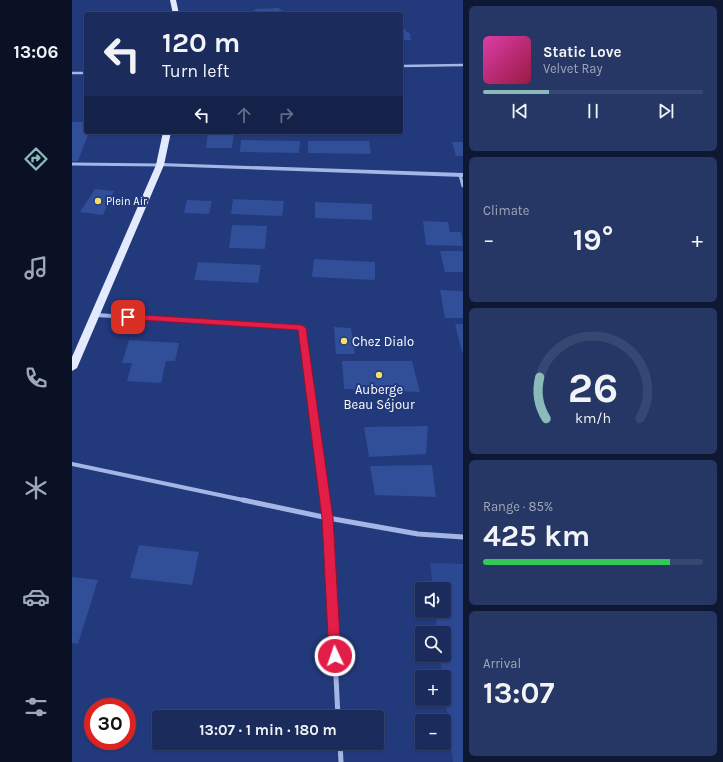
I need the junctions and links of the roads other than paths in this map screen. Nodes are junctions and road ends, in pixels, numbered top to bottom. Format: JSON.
{"nodes":[{"id":1,"x":173,"y":0,"type":"edge"},
{"id":2,"x":176,"y":12,"type":"edge"},
{"id":3,"x":463,"y":65,"type":"edge"},
{"id":4,"x":403,"y":66,"type":"edge"},
{"id":5,"x":72,"y":73,"type":"edge"},
{"id":6,"x":84,"y":73,"type":"edge"},
{"id":7,"x":167,"y":134,"type":"edge"},
{"id":8,"x":72,"y":164,"type":"edge"},
{"id":9,"x":160,"y":166,"type":"junction"},
{"id":10,"x":461,"y":175,"type":"edge"},
{"id":11,"x":463,"y":186,"type":"edge"},
{"id":12,"x":96,"y":315,"type":"junction"},
{"id":13,"x":72,"y":368,"type":"edge"},
{"id":14,"x":72,"y":464,"type":"edge"},
{"id":15,"x":328,"y":518,"type":"junction"},
{"id":16,"x":463,"y":537,"type":"edge"},
{"id":17,"x":338,"y":710,"type":"edge"},
{"id":18,"x":340,"y":750,"type":"edge"},
{"id":19,"x":341,"y":762,"type":"edge"}],
"edges":[{"from":1,"to":2,"type":"main road"},
{"from":3,"to":4,"type":"street"},
{"from":5,"to":6,"type":"street"},
{"from":7,"to":9,"type":"main road"},
{"from":8,"to":9,"type":"street"},
{"from":9,"to":10,"type":"street"},
{"from":9,"to":12,"type":"main road"},
{"from":10,"to":11,"type":"street"},
{"from":12,"to":13,"type":"main road"},
{"from":12,"to":15,"type":"street"},
{"from":14,"to":15,"type":"street"},
{"from":15,"to":16,"type":"street"},
{"from":15,"to":17,"type":"street"},
{"from":18,"to":19,"type":"street"}]}
